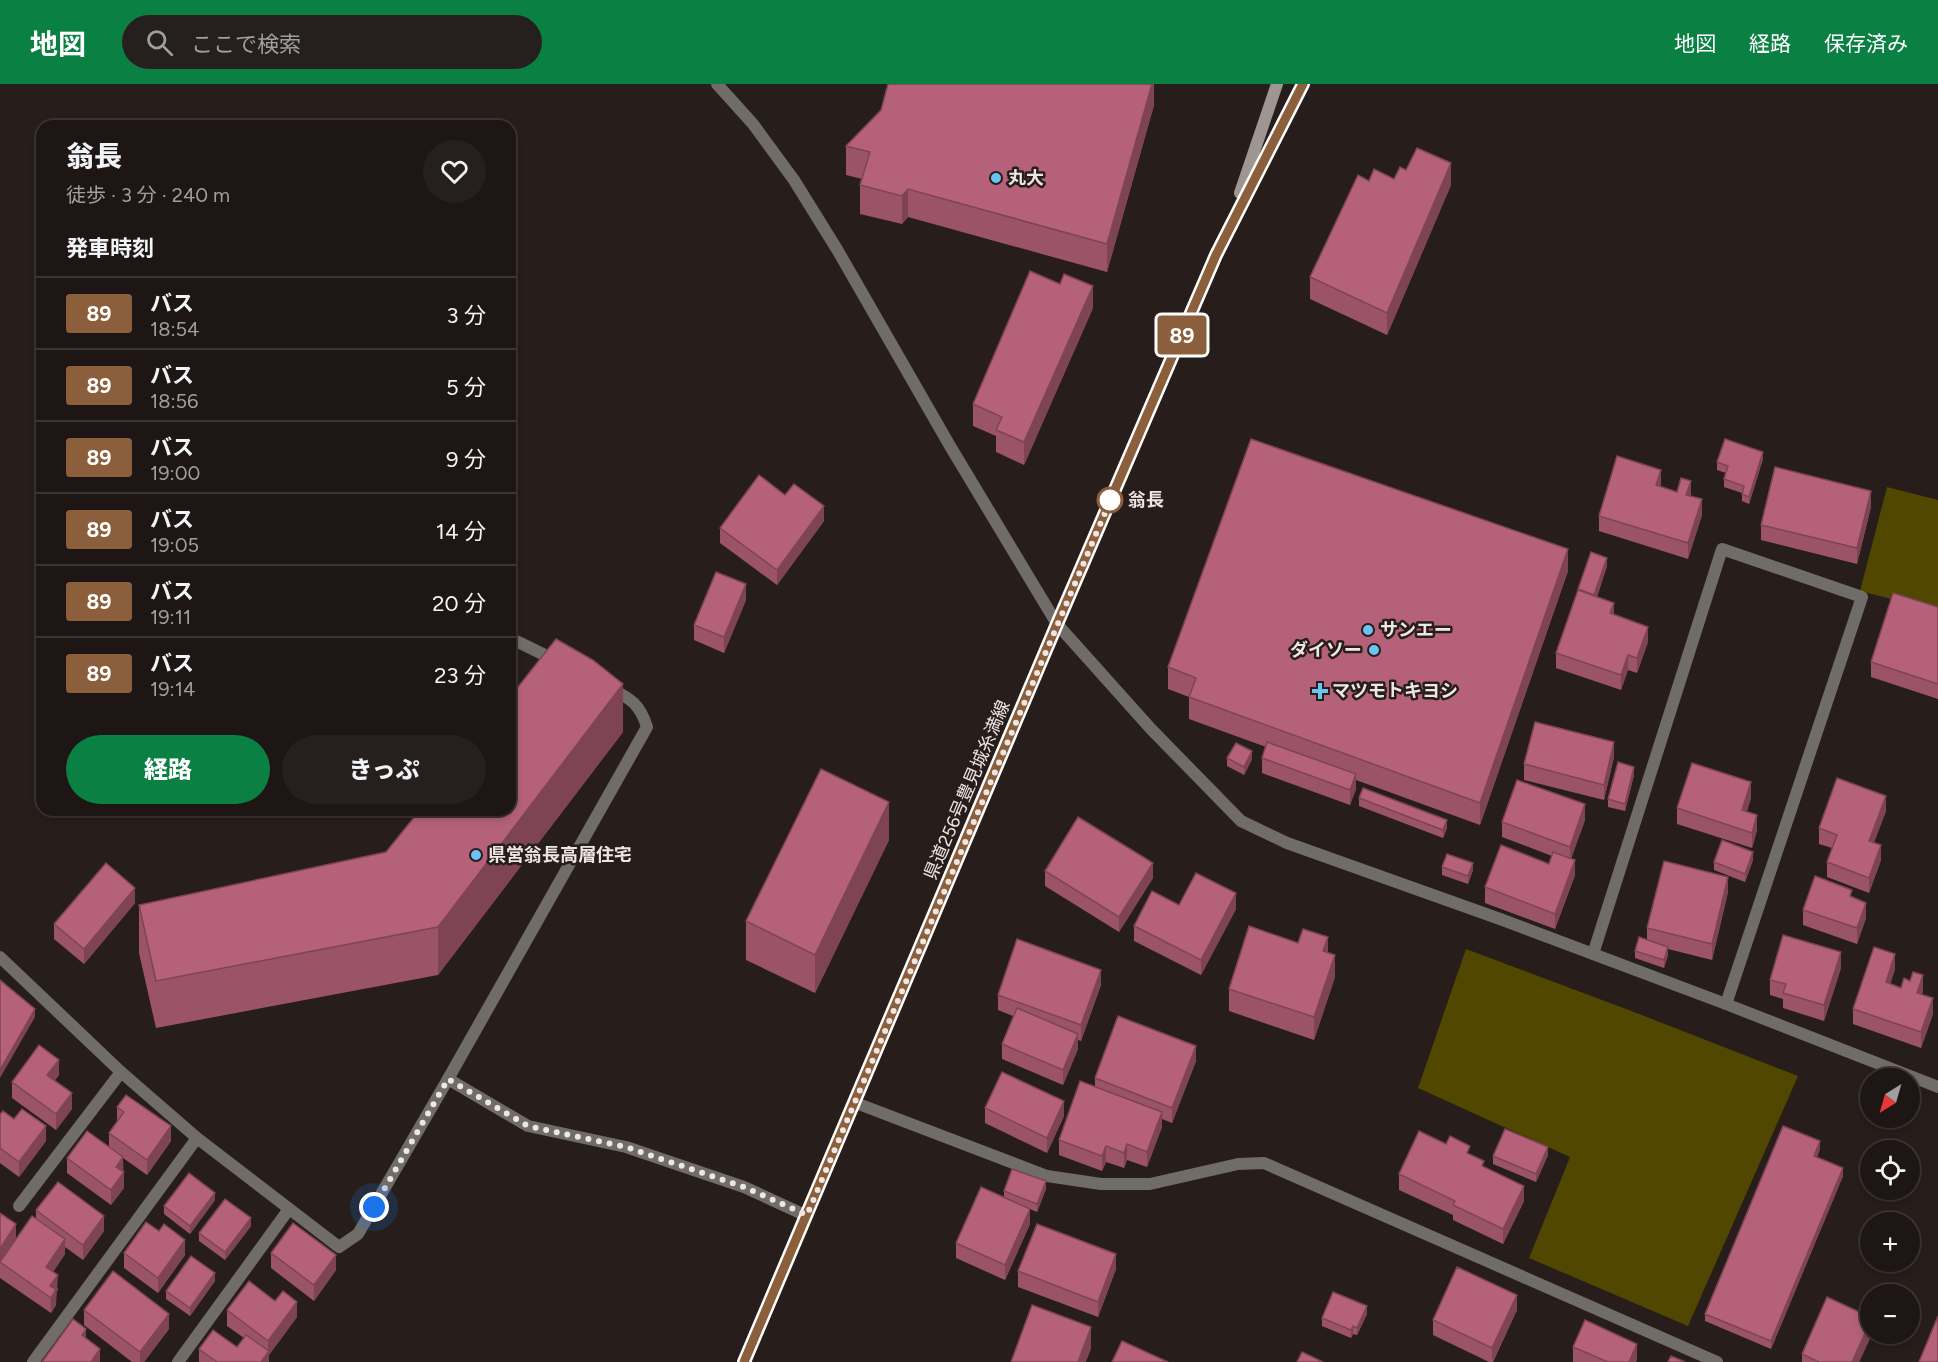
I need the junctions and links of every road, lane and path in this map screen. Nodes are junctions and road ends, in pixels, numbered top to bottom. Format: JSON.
{"nodes":[{"id":1,"x":717,"y":84,"type":"edge"},
{"id":2,"x":1277,"y":84,"type":"edge"},
{"id":3,"x":1303,"y":84,"type":"edge"},
{"id":4,"x":1226,"y":234,"type":"junction"},
{"id":5,"x":1057,"y":624,"type":"junction"},
{"id":6,"x":516,"y":641,"type":"edge"},
{"id":7,"x":572,"y":669,"type":"edge"},
{"id":8,"x":603,"y":685,"type":"edge"},
{"id":9,"x":1593,"y":954,"type":"junction"},
{"id":10,"x":0,"y":957,"type":"edge"},
{"id":11,"x":1726,"y":1004,"type":"junction"},
{"id":12,"x":121,"y":1072,"type":"junction"},
{"id":13,"x":448,"y":1079,"type":"junction"},
{"id":14,"x":1938,"y":1087,"type":"edge"},
{"id":15,"x":855,"y":1102,"type":"junction"},
{"id":16,"x":197,"y":1138,"type":"junction"},
{"id":17,"x":19,"y":1206,"type":"dead end"},
{"id":18,"x":289,"y":1209,"type":"junction"},
{"id":19,"x":807,"y":1215,"type":"junction"},
{"id":20,"x":33,"y":1362,"type":"edge"},
{"id":21,"x":178,"y":1362,"type":"edge"},
{"id":22,"x":744,"y":1362,"type":"edge"},
{"id":23,"x":1717,"y":1362,"type":"edge"}],
"edges":[{"from":1,"to":5,"type":"street"},
{"from":2,"to":4,"type":"main road","name":"県道256号豊見城糸満線"},
{"from":3,"to":4,"type":"main road","name":"県道256号豊見城糸満線"},
{"from":4,"to":5,"type":"main road","name":"県道256号豊見城糸満線"},
{"from":5,"to":9,"type":"street"},
{"from":5,"to":15,"type":"main road","name":"県道256号豊見城糸満線"},
{"from":6,"to":7,"type":"street"},
{"from":8,"to":13,"type":"street"},
{"from":9,"to":11,"type":"street"},
{"from":9,"to":11,"type":"street"},
{"from":10,"to":12,"type":"street"},
{"from":11,"to":14,"type":"street"},
{"from":12,"to":16,"type":"street"},
{"from":12,"to":17,"type":"street"},
{"from":13,"to":18,"type":"street"},
{"from":13,"to":19,"type":"street"},
{"from":15,"to":19,"type":"main road","name":"県道256号豊見城糸満線"},
{"from":15,"to":23,"type":"street"},
{"from":16,"to":18,"type":"street"},
{"from":16,"to":20,"type":"street"},
{"from":18,"to":21,"type":"street"},
{"from":19,"to":22,"type":"main road","name":"県道256号豊見城糸満線"}]}
